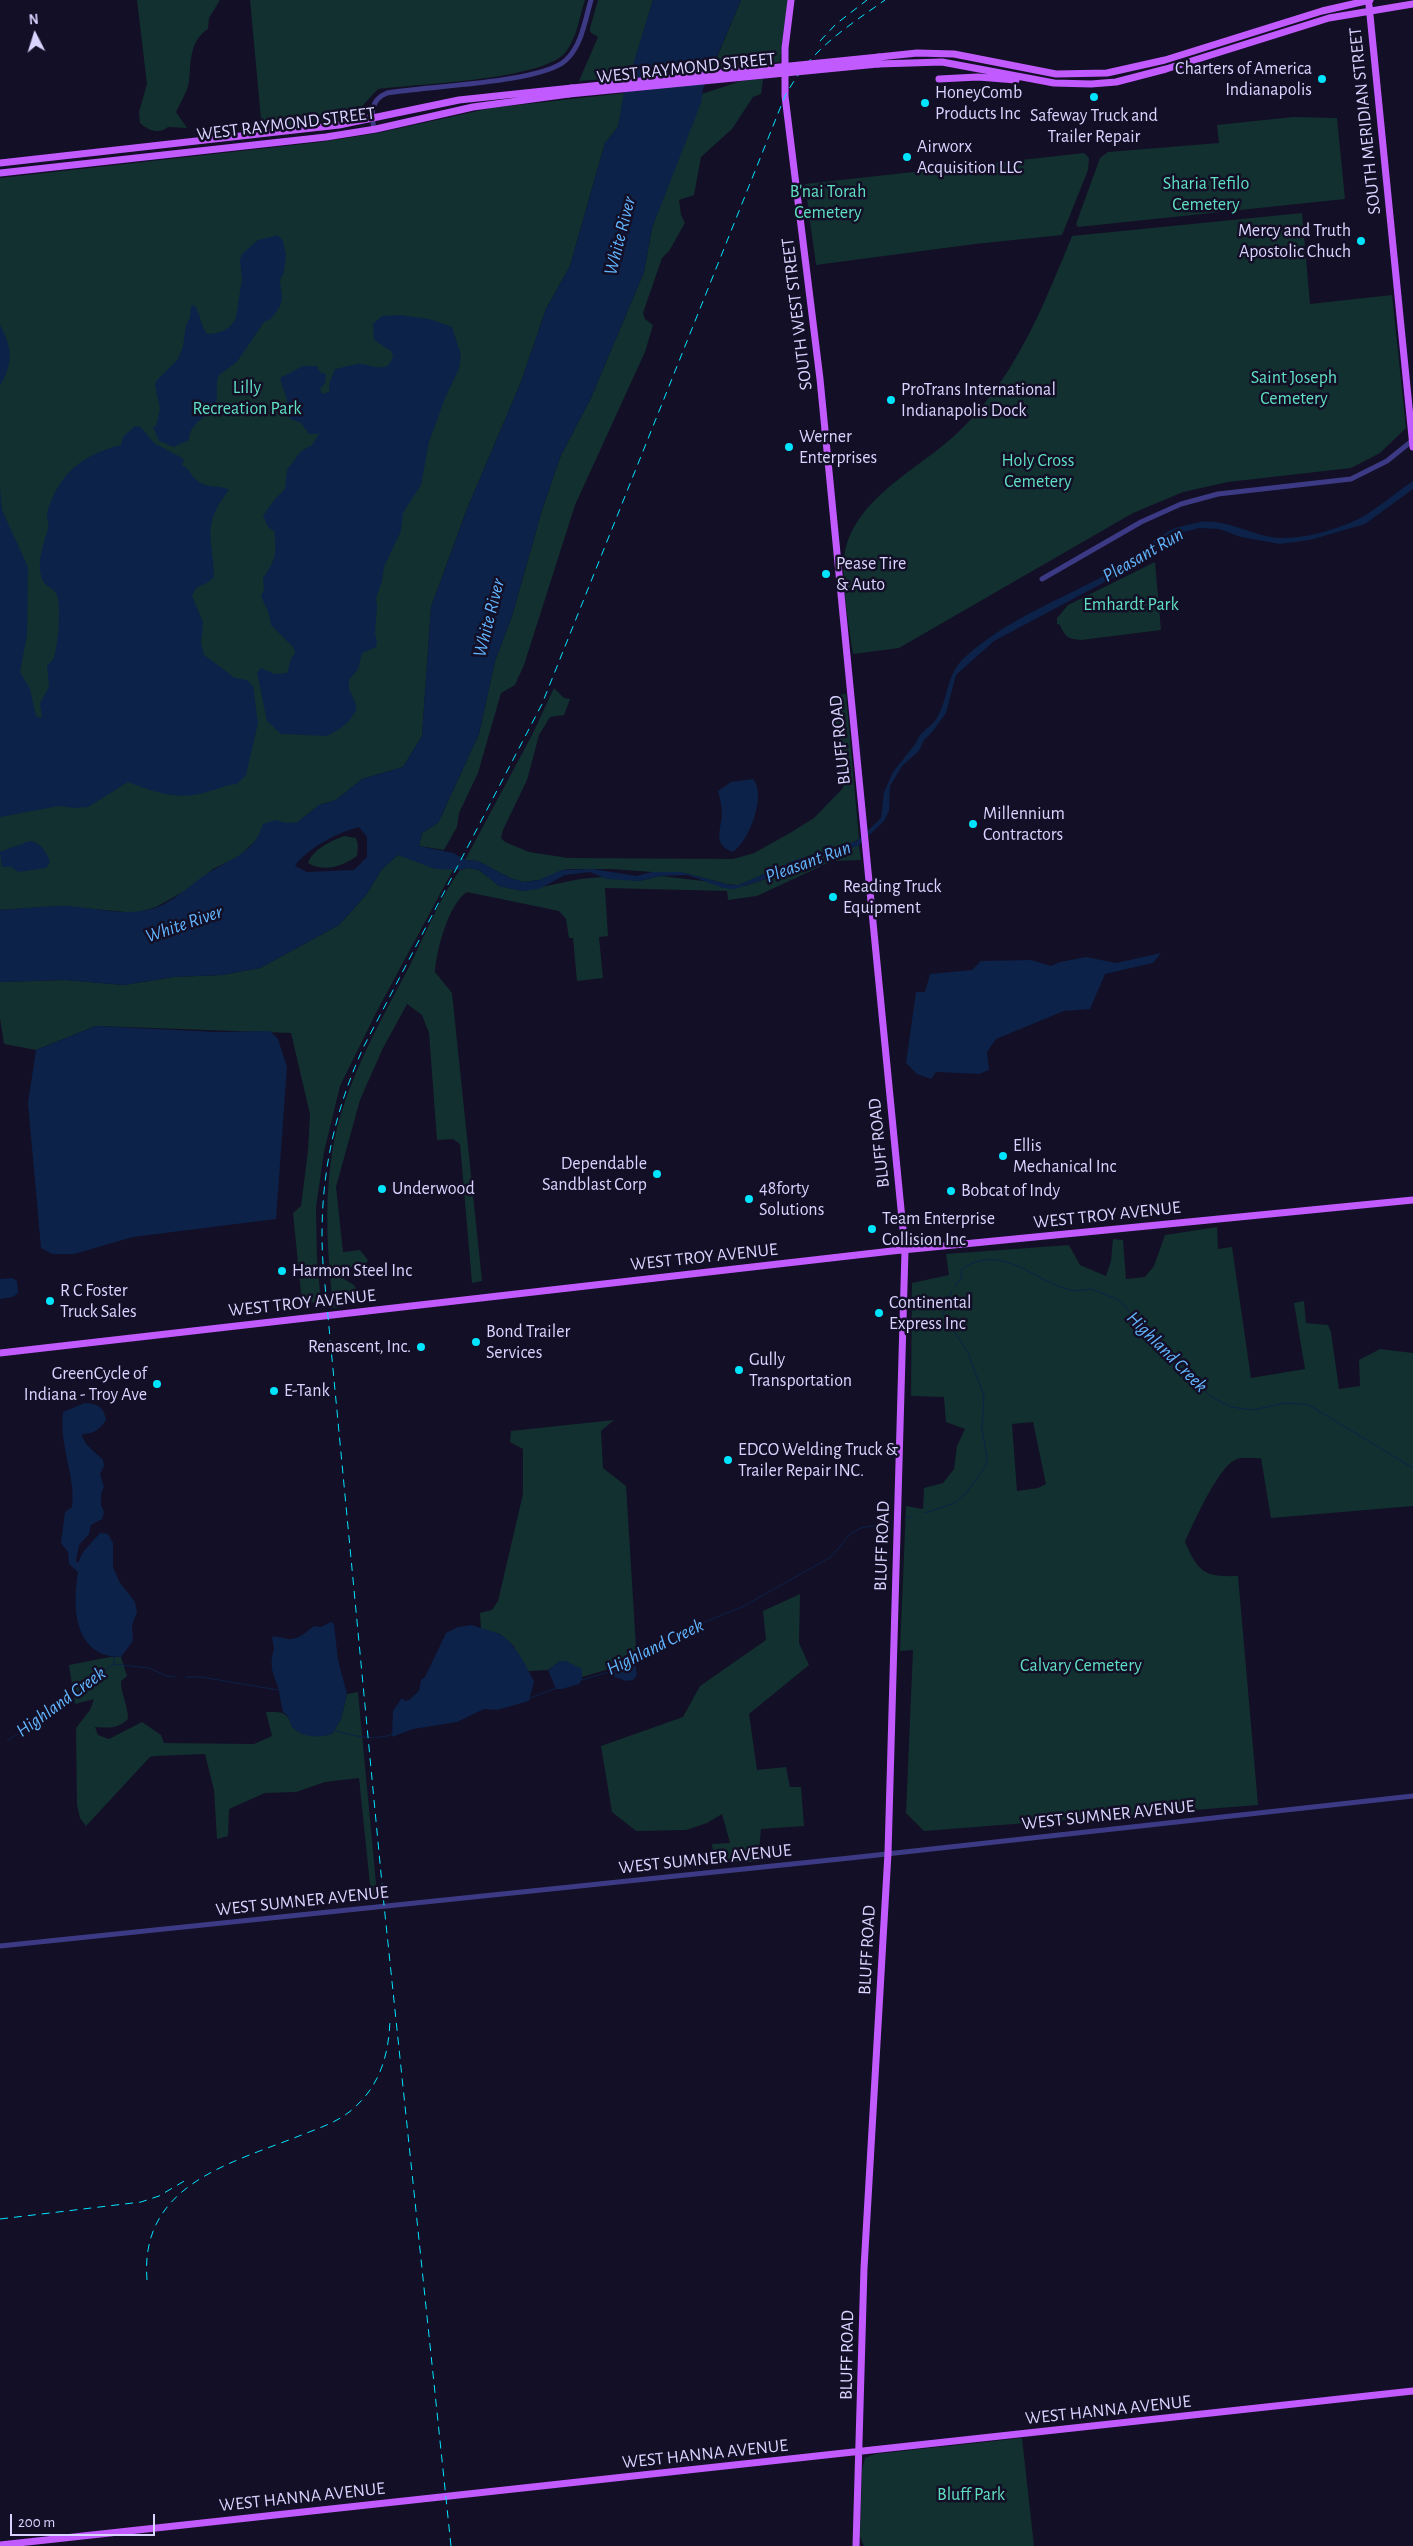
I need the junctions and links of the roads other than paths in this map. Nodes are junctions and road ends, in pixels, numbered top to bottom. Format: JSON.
{"nodes":[{"id":1,"x":591,"y":0,"type":"edge"},
{"id":2,"x":791,"y":0,"type":"edge"},
{"id":3,"x":1369,"y":0,"type":"edge"},
{"id":4,"x":1413,"y":4,"type":"edge"},
{"id":5,"x":1369,"y":10,"type":"junction"},
{"id":6,"x":878,"y":60,"type":"junction"},
{"id":7,"x":938,"y":79,"type":"dead end"},
{"id":8,"x":1035,"y":80,"type":"junction"},
{"id":9,"x":571,"y":91,"type":"junction"},
{"id":10,"x":372,"y":119,"type":"junction"},
{"id":11,"x":374,"y":129,"type":"junction"},
{"id":12,"x":0,"y":163,"type":"edge"},
{"id":13,"x":0,"y":173,"type":"edge"},
{"id":14,"x":1413,"y":440,"type":"edge"},
{"id":15,"x":1413,"y":448,"type":"edge"},
{"id":16,"x":836,"y":549,"type":"joint"},
{"id":17,"x":1042,"y":579,"type":"dead end"},
{"id":18,"x":1413,"y":1200,"type":"edge"},
{"id":19,"x":905,"y":1250,"type":"junction"},
{"id":20,"x":0,"y":1353,"type":"edge"},
{"id":21,"x":1413,"y":1796,"type":"edge"},
{"id":22,"x":888,"y":1853,"type":"junction"},
{"id":23,"x":0,"y":1946,"type":"edge"},
{"id":24,"x":1413,"y":2391,"type":"edge"},
{"id":25,"x":860,"y":2452,"type":"junction"},
{"id":26,"x":0,"y":2545,"type":"edge"},
{"id":27,"x":856,"y":2546,"type":"edge"}],
"edges":[{"from":1,"to":10,"type":"street"},
{"from":2,"to":16,"type":"main road","name":"SOUTH WEST STREET"},
{"from":3,"to":5,"type":"main road","name":"SOUTH MERIDIAN STREET"},
{"from":3,"to":6,"type":"main road","name":"WEST RAYMOND STREET"},
{"from":4,"to":5,"type":"main road","name":"WEST RAYMOND STREET"},
{"from":5,"to":8,"type":"main road","name":"WEST RAYMOND STREET"},
{"from":5,"to":14,"type":"main road","name":"SOUTH MERIDIAN STREET"},
{"from":6,"to":8,"type":"main road","name":"WEST RAYMOND STREET"},
{"from":6,"to":9,"type":"main road","name":"WEST RAYMOND STREET","bridge":true},
{"from":7,"to":8,"type":"main road"},
{"from":9,"to":10,"type":"main road","name":"WEST RAYMOND STREET"},
{"from":9,"to":11,"type":"main road","name":"WEST RAYMOND STREET"},
{"from":10,"to":11,"type":"street"},
{"from":10,"to":12,"type":"main road","name":"WEST RAYMOND STREET"},
{"from":11,"to":13,"type":"main road","name":"WEST RAYMOND STREET"},
{"from":14,"to":15,"type":"main road","name":"SOUTH MERIDIAN STREET"},
{"from":14,"to":17,"type":"street"},
{"from":16,"to":19,"type":"main road","name":"BLUFF ROAD"},
{"from":18,"to":19,"type":"main road","name":"WEST TROY AVENUE"},
{"from":19,"to":20,"type":"main road","name":"WEST TROY AVENUE"},
{"from":19,"to":22,"type":"main road","name":"BLUFF ROAD"},
{"from":21,"to":22,"type":"street","name":"WEST SUMNER AVENUE"},
{"from":22,"to":23,"type":"street","name":"WEST SUMNER AVENUE"},
{"from":22,"to":25,"type":"main road","name":"BLUFF ROAD"},
{"from":24,"to":25,"type":"main road","name":"WEST HANNA AVENUE"},
{"from":25,"to":26,"type":"main road","name":"WEST HANNA AVENUE"},
{"from":25,"to":27,"type":"main road","name":"BLUFF ROAD"}]}
